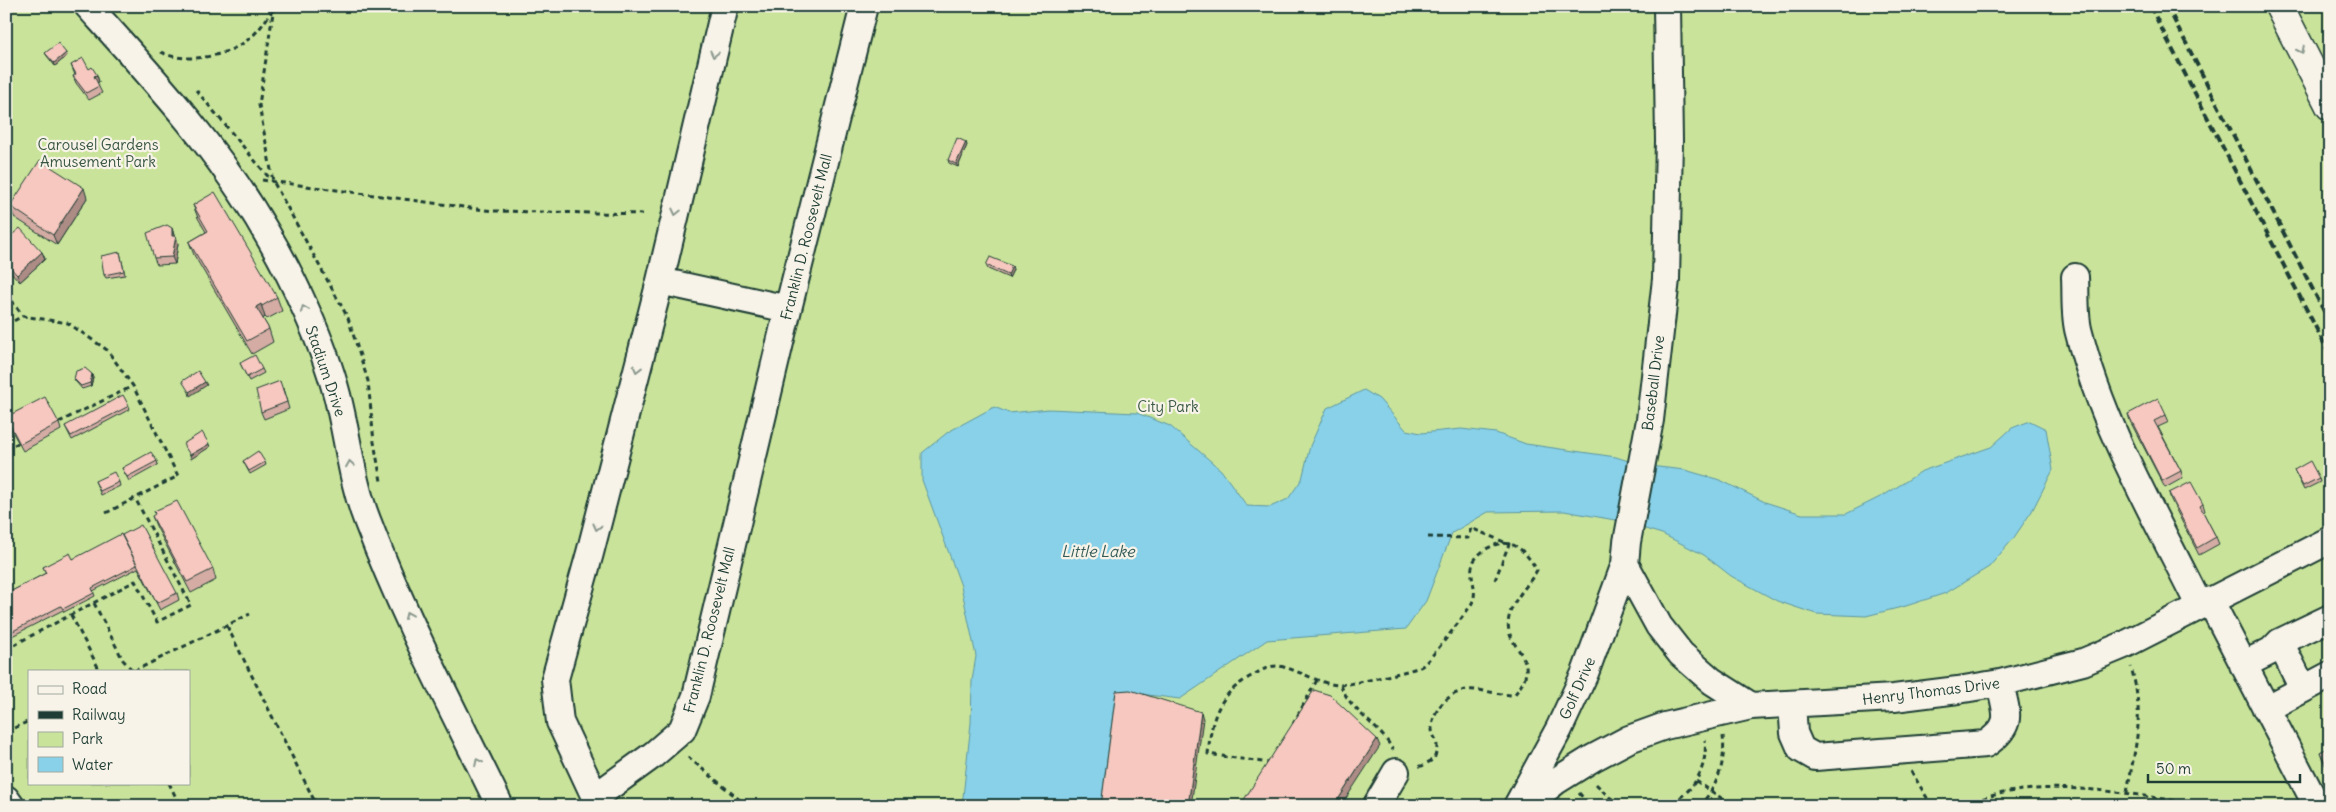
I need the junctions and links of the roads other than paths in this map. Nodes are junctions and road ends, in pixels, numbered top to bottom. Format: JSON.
{"nodes":[{"id":1,"x":88,"y":6,"type":"edge"},
{"id":2,"x":725,"y":6,"type":"edge"},
{"id":3,"x":864,"y":6,"type":"edge"},
{"id":4,"x":1667,"y":6,"type":"edge"},
{"id":5,"x":2279,"y":6,"type":"edge"},
{"id":6,"x":2330,"y":106,"type":"edge"},
{"id":7,"x":2075,"y":276,"type":"dead end"},
{"id":8,"x":660,"y":281,"type":"junction"},
{"id":9,"x":788,"y":308,"type":"junction"},
{"id":10,"x":2330,"y":540,"type":"edge"},
{"id":11,"x":1626,"y":553,"type":"junction"},
{"id":12,"x":2204,"y":602,"type":"junction"},
{"id":13,"x":2330,"y":618,"type":"edge"},
{"id":14,"x":2280,"y":642,"type":"junction"},
{"id":15,"x":2243,"y":665,"type":"junction"},
{"id":16,"x":2330,"y":675,"type":"edge"},
{"id":17,"x":2000,"y":683,"type":"junction"},
{"id":18,"x":2303,"y":689,"type":"junction"},
{"id":19,"x":1792,"y":704,"type":"junction"},
{"id":20,"x":1751,"y":706,"type":"junction"},
{"id":21,"x":2266,"y":709,"type":"junction"},
{"id":22,"x":1401,"y":765,"type":"road end"},
{"id":23,"x":6,"y":799,"type":"edge"},
{"id":24,"x":594,"y":801,"type":"edge"},
{"id":25,"x":11,"y":806,"type":"edge"},
{"id":26,"x":500,"y":806,"type":"edge"},
{"id":27,"x":1376,"y":806,"type":"edge"},
{"id":28,"x":1517,"y":806,"type":"edge"},
{"id":29,"x":1525,"y":806,"type":"edge"},
{"id":30,"x":2317,"y":806,"type":"edge"}],
"edges":[{"from":26,"to":1,"type":"street","name":"Stadium Drive","one_way":true},
{"from":2,"to":8,"type":"street","name":"Franklin D. Roosevelt Mall","one_way":true},
{"from":3,"to":9,"type":"street","name":"Franklin D. Roosevelt Mall"},
{"from":4,"to":11,"type":"street","name":"Baseball Drive"},
{"from":5,"to":6,"type":"highway","one_way":true},
{"from":7,"to":12,"type":"street"},
{"from":8,"to":9,"type":"street"},
{"from":8,"to":24,"type":"street","name":"Franklin D. Roosevelt Mall","one_way":true},
{"from":9,"to":24,"type":"street","name":"Franklin D. Roosevelt Mall"},
{"from":10,"to":12,"type":"street","name":"Henry Thomas Drive"},
{"from":11,"to":20,"type":"street"},
{"from":11,"to":28,"type":"street","name":"Golf Drive"},
{"from":12,"to":15,"type":"street"},
{"from":12,"to":17,"type":"street","name":"Henry Thomas Drive"},
{"from":13,"to":14,"type":"street"},
{"from":14,"to":15,"type":"street"},
{"from":14,"to":18,"type":"street"},
{"from":15,"to":21,"type":"street"},
{"from":16,"to":18,"type":"street"},
{"from":17,"to":19,"type":"street","name":"Henry Thomas Drive"},
{"from":17,"to":19,"type":"street"},
{"from":18,"to":21,"type":"street"},
{"from":19,"to":20,"type":"street","name":"Henry Thomas Drive"},
{"from":20,"to":29,"type":"street","name":"Henry Thomas Drive"},
{"from":21,"to":30,"type":"street"},
{"from":22,"to":27,"type":"street"},
{"from":23,"to":25,"type":"street"}]}
